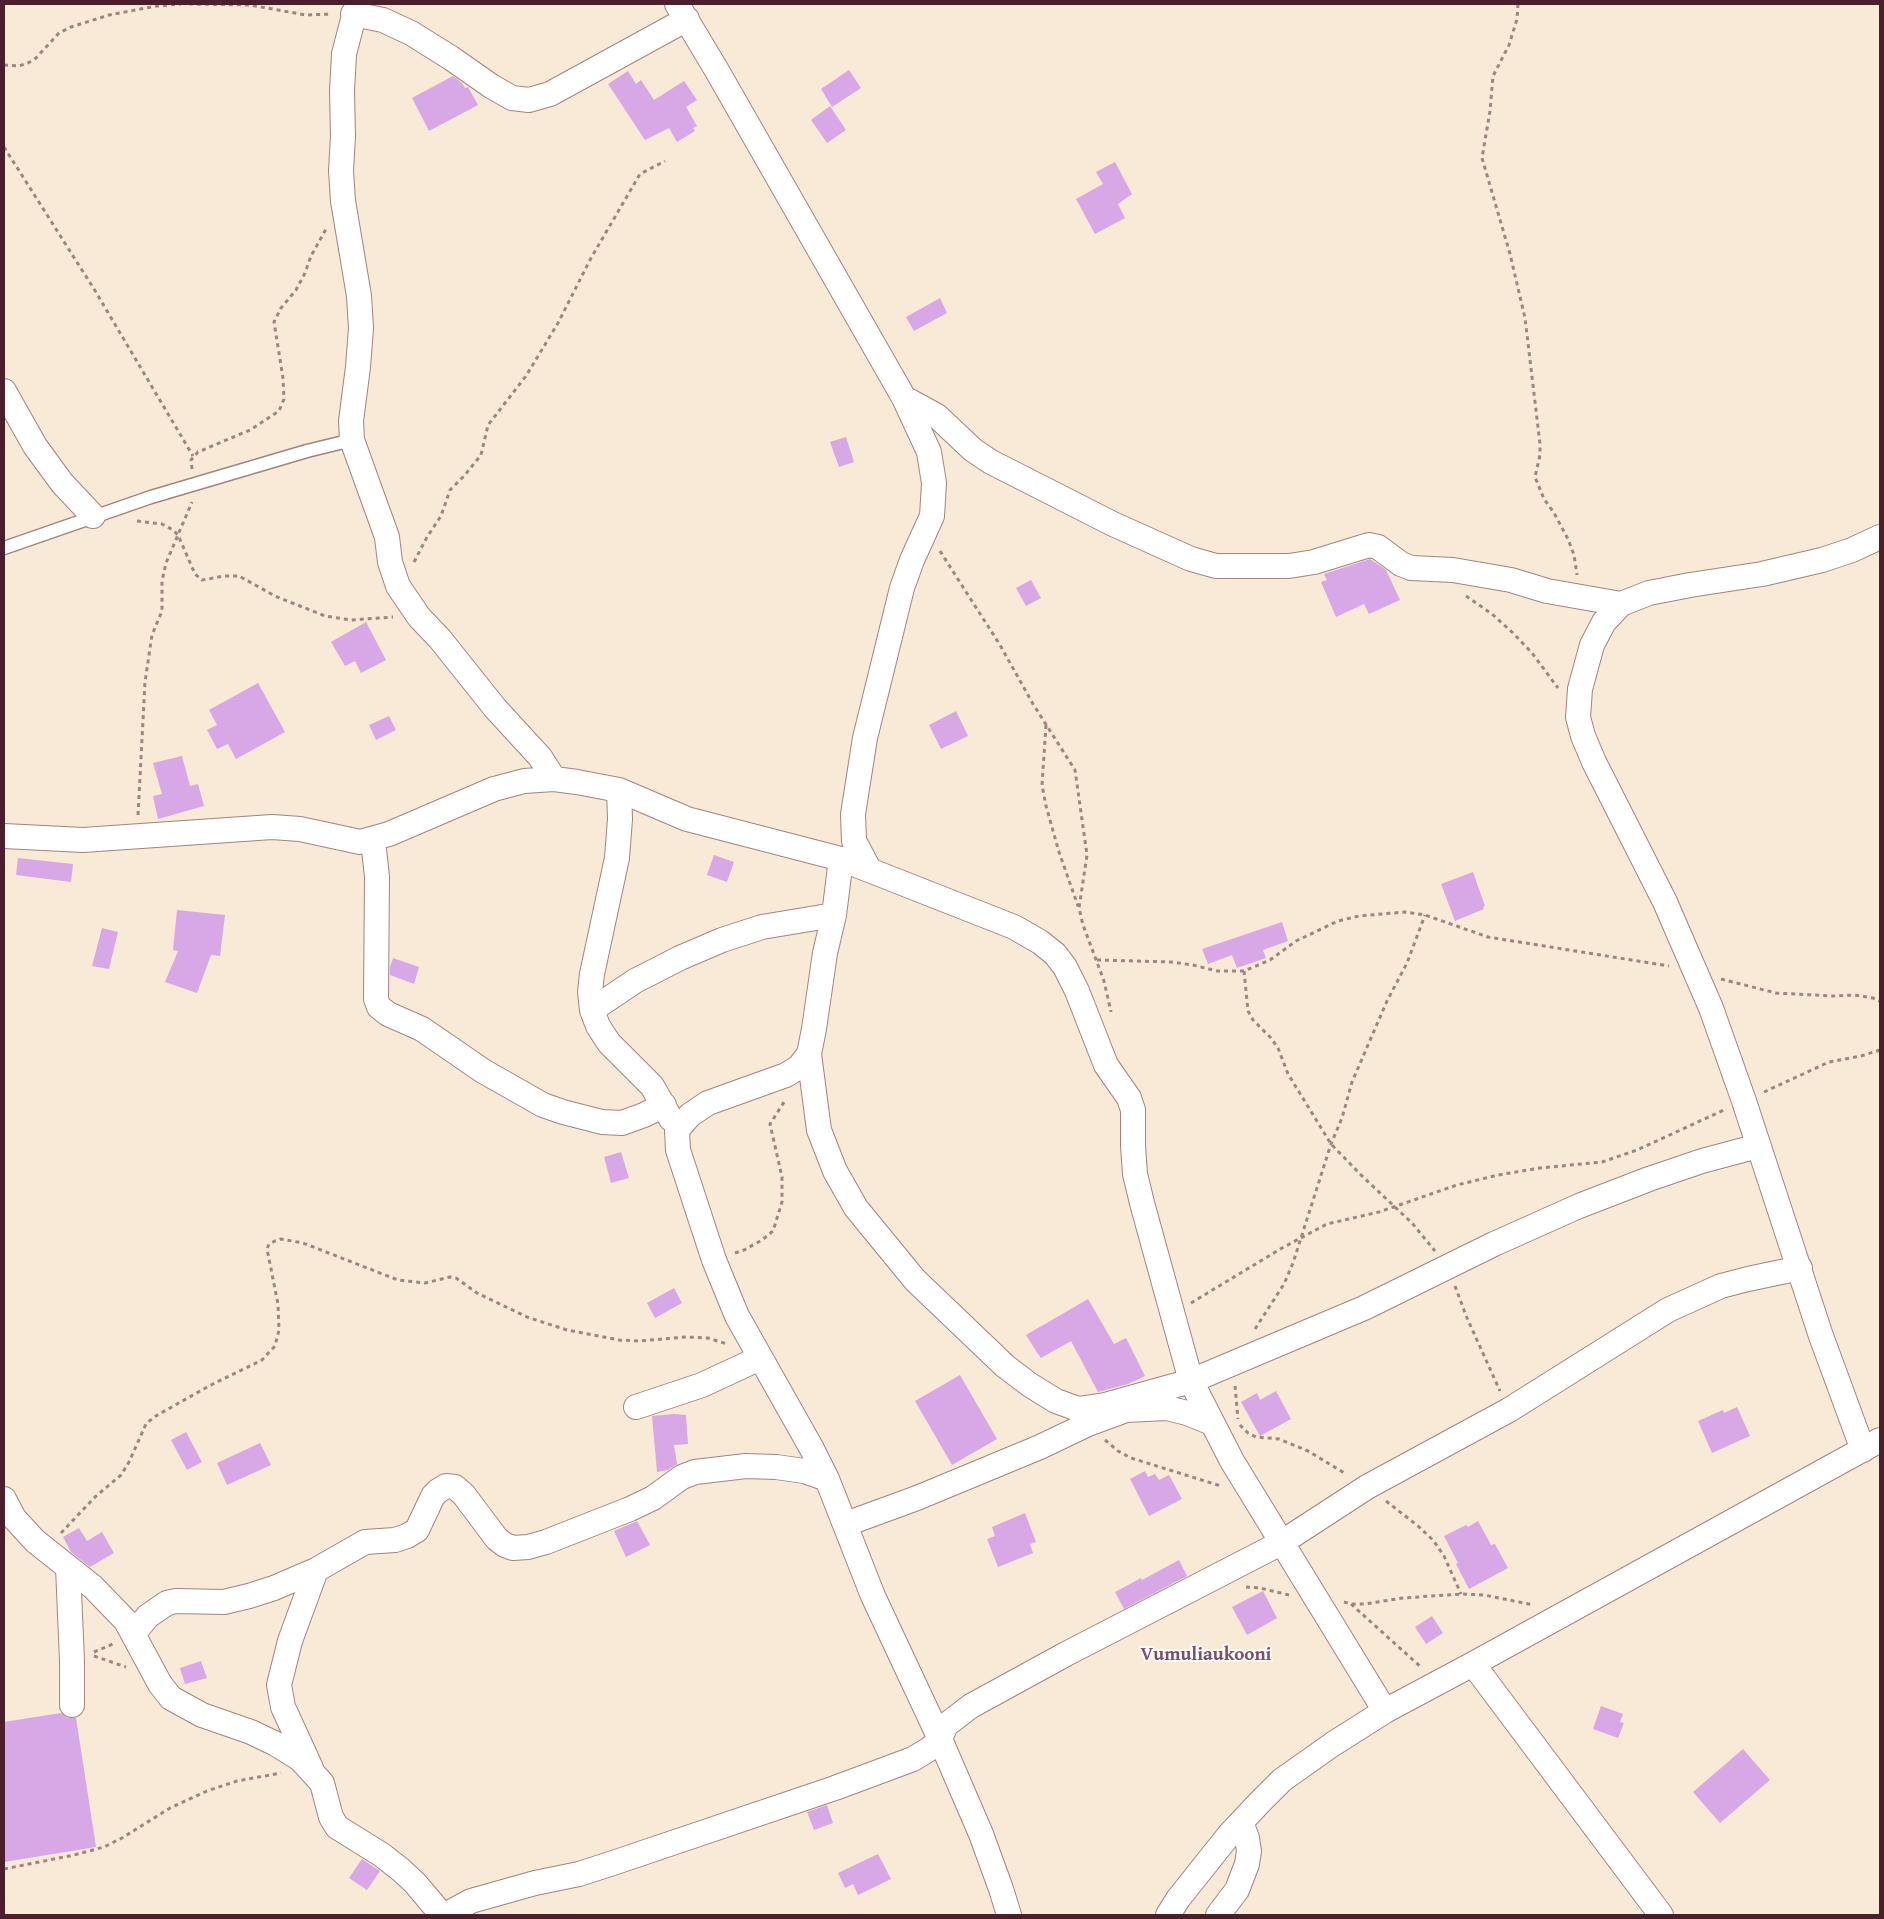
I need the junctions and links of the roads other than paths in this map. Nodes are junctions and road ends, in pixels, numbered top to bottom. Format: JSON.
{"nodes":[{"id":1,"x":355,"y":9,"type":"edge"},
{"id":2,"x":682,"y":12,"type":"edge"},
{"id":3,"x":4,"y":391,"type":"edge"},
{"id":4,"x":904,"y":398,"type":"junction"},
{"id":5,"x":352,"y":440,"type":"junction"},
{"id":6,"x":93,"y":516,"type":"junction"},
{"id":7,"x":1880,"y":537,"type":"edge"},
{"id":8,"x":4,"y":548,"type":"edge"},
{"id":9,"x":1621,"y":604,"type":"junction"},
{"id":10,"x":554,"y":779,"type":"junction"},
{"id":11,"x":619,"y":790,"type":"junction"},
{"id":12,"x":4,"y":836,"type":"edge"},
{"id":13,"x":373,"y":840,"type":"junction"},
{"id":14,"x":841,"y":859,"type":"junction"},
{"id":15,"x":868,"y":869,"type":"junction"},
{"id":16,"x":834,"y":915,"type":"junction"},
{"id":17,"x":592,"y":1010,"type":"junction"},
{"id":18,"x":804,"y":1060,"type":"junction"},
{"id":19,"x":664,"y":1105,"type":"junction"},
{"id":20,"x":676,"y":1130,"type":"junction"},
{"id":21,"x":1758,"y":1146,"type":"junction"},
{"id":22,"x":1800,"y":1268,"type":"junction"},
{"id":23,"x":758,"y":1359,"type":"junction"},
{"id":24,"x":1191,"y":1381,"type":"junction"},
{"id":25,"x":636,"y":1407,"type":"dead end"},
{"id":26,"x":1212,"y":1422,"type":"junction"},
{"id":27,"x":1872,"y":1445,"type":"edge"},
{"id":28,"x":827,"y":1479,"type":"junction"},
{"id":29,"x":4,"y":1499,"type":"edge"},
{"id":30,"x":846,"y":1524,"type":"junction"},
{"id":31,"x":1281,"y":1543,"type":"junction"},
{"id":32,"x":68,"y":1567,"type":"junction"},
{"id":33,"x":316,"y":1570,"type":"junction"},
{"id":34,"x":134,"y":1633,"type":"junction"},
{"id":35,"x":1474,"y":1664,"type":"junction"},
{"id":36,"x":72,"y":1705,"type":"dead end"},
{"id":37,"x":1385,"y":1711,"type":"junction"},
{"id":38,"x":940,"y":1739,"type":"junction"},
{"id":39,"x":313,"y":1772,"type":"junction"},
{"id":40,"x":1241,"y":1822,"type":"junction"},
{"id":41,"x":444,"y":1915,"type":"edge"},
{"id":42,"x":1009,"y":1915,"type":"edge"},
{"id":43,"x":1168,"y":1915,"type":"edge"},
{"id":44,"x":1218,"y":1915,"type":"edge"},
{"id":45,"x":1661,"y":1915,"type":"edge"}],
"edges":[{"from":1,"to":2,"type":"street"},
{"from":1,"to":5,"type":"street"},
{"from":2,"to":4,"type":"street"},
{"from":3,"to":6,"type":"street"},
{"from":4,"to":9,"type":"street"},
{"from":4,"to":15,"type":"street"},
{"from":5,"to":6,"type":"lane"},
{"from":5,"to":10,"type":"street"},
{"from":6,"to":8,"type":"lane"},
{"from":7,"to":9,"type":"street"},
{"from":9,"to":21,"type":"street"},
{"from":10,"to":11,"type":"street"},
{"from":10,"to":13,"type":"street"},
{"from":11,"to":14,"type":"street"},
{"from":11,"to":17,"type":"street"},
{"from":12,"to":13,"type":"street"},
{"from":13,"to":19,"type":"street"},
{"from":14,"to":15,"type":"street"},
{"from":14,"to":16,"type":"street"},
{"from":15,"to":24,"type":"street"},
{"from":16,"to":17,"type":"street"},
{"from":16,"to":18,"type":"street"},
{"from":17,"to":19,"type":"street"},
{"from":18,"to":20,"type":"street"},
{"from":18,"to":24,"type":"street"},
{"from":19,"to":20,"type":"street"},
{"from":20,"to":23,"type":"street"},
{"from":21,"to":22,"type":"street"},
{"from":21,"to":24,"type":"street"},
{"from":22,"to":27,"type":"street"},
{"from":22,"to":31,"type":"street"},
{"from":23,"to":25,"type":"street"},
{"from":23,"to":28,"type":"street"},
{"from":24,"to":26,"type":"street"},
{"from":26,"to":30,"type":"street"},
{"from":26,"to":31,"type":"street"},
{"from":27,"to":35,"type":"street"},
{"from":28,"to":30,"type":"street"},
{"from":28,"to":33,"type":"street"},
{"from":29,"to":32,"type":"street"},
{"from":30,"to":38,"type":"street"},
{"from":31,"to":37,"type":"street"},
{"from":31,"to":38,"type":"street"},
{"from":32,"to":34,"type":"street"},
{"from":32,"to":36,"type":"street"},
{"from":33,"to":34,"type":"street"},
{"from":33,"to":39,"type":"street"},
{"from":34,"to":39,"type":"street"},
{"from":35,"to":37,"type":"street"},
{"from":35,"to":45,"type":"street"},
{"from":37,"to":40,"type":"street"},
{"from":38,"to":41,"type":"street"},
{"from":38,"to":42,"type":"street"},
{"from":39,"to":41,"type":"street"},
{"from":40,"to":43,"type":"street"},
{"from":40,"to":44,"type":"street"}]}
